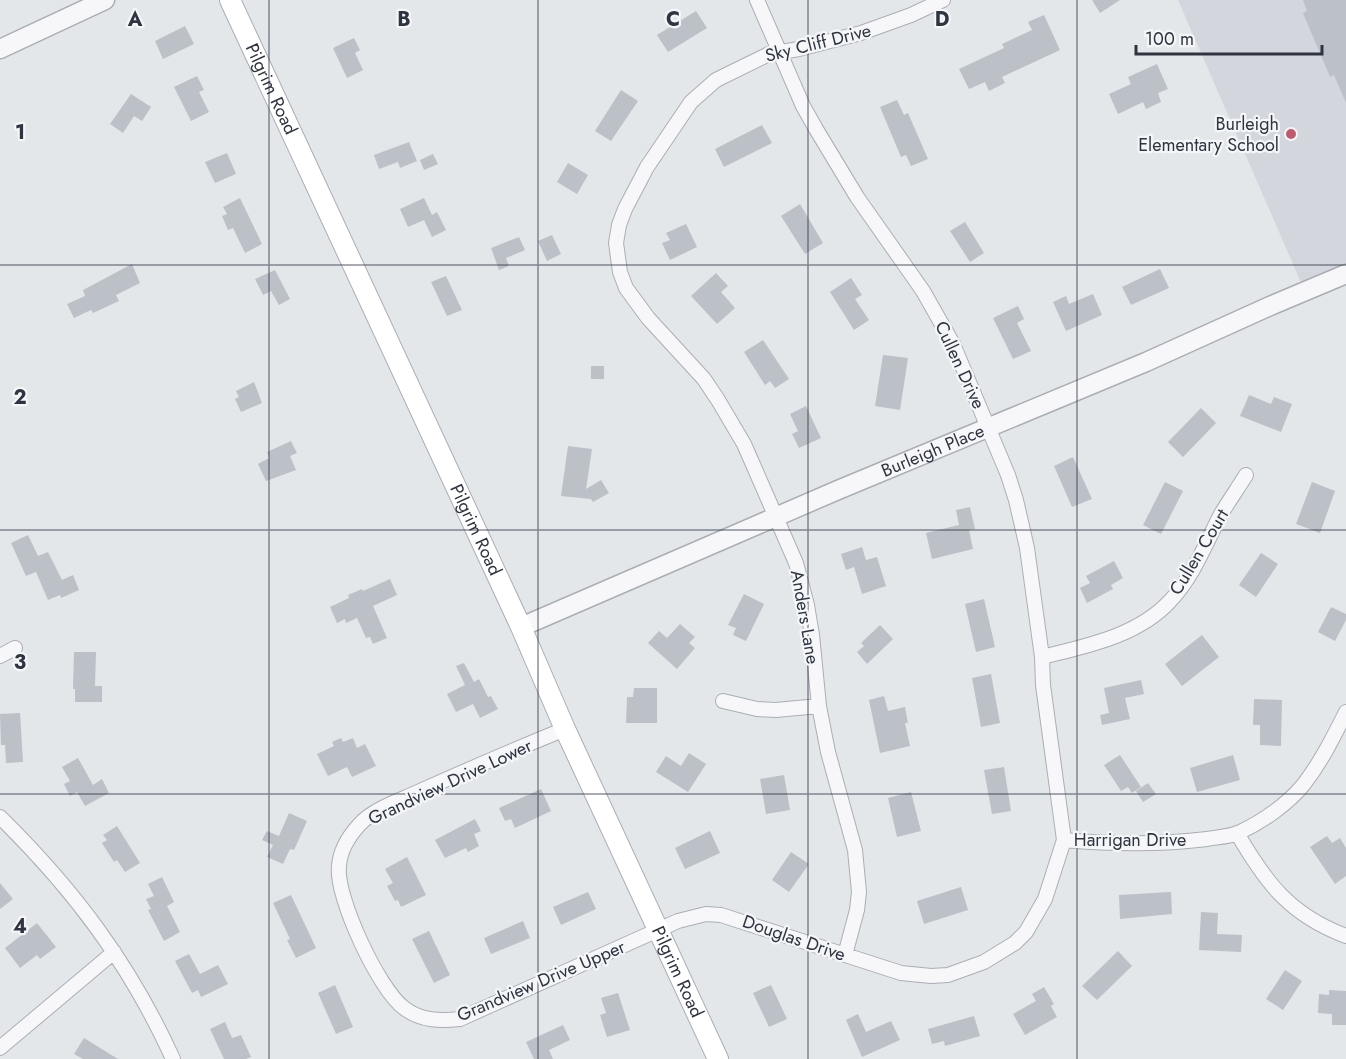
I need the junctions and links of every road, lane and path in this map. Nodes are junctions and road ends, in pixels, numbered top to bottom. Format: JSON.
{"nodes":[{"id":1,"x":105,"y":0,"type":"edge"},
{"id":2,"x":230,"y":0,"type":"edge"},
{"id":3,"x":757,"y":0,"type":"edge"},
{"id":4,"x":943,"y":0,"type":"edge"},
{"id":5,"x":0,"y":49,"type":"edge"},
{"id":6,"x":780,"y":50,"type":"junction"},
{"id":7,"x":617,"y":252,"type":"joint"},
{"id":8,"x":1346,"y":274,"type":"edge"},
{"id":9,"x":989,"y":429,"type":"junction"},
{"id":10,"x":1246,"y":476,"type":"dead end"},
{"id":11,"x":777,"y":517,"type":"junction"},
{"id":12,"x":521,"y":627,"type":"junction"},
{"id":13,"x":15,"y":648,"type":"dead end"},
{"id":14,"x":0,"y":656,"type":"edge"},
{"id":15,"x":1042,"y":657,"type":"junction"},
{"id":16,"x":723,"y":701,"type":"dead end"},
{"id":17,"x":819,"y":706,"type":"junction"},
{"id":18,"x":1346,"y":712,"type":"edge"},
{"id":19,"x":565,"y":729,"type":"junction"},
{"id":20,"x":0,"y":817,"type":"edge"},
{"id":21,"x":1237,"y":833,"type":"junction"},
{"id":22,"x":1064,"y":840,"type":"junction"},
{"id":23,"x":659,"y":930,"type":"junction"},
{"id":24,"x":1346,"y":936,"type":"edge"},
{"id":25,"x":114,"y":952,"type":"junction"},
{"id":26,"x":845,"y":955,"type":"junction"},
{"id":27,"x":931,"y":976,"type":"joint"},
{"id":28,"x":421,"y":1018,"type":"joint"},
{"id":29,"x":0,"y":1048,"type":"edge"},
{"id":30,"x":173,"y":1059,"type":"edge"},
{"id":31,"x":718,"y":1059,"type":"edge"}],
"edges":[{"from":1,"to":5,"type":"street"},
{"from":2,"to":12,"type":"main road","name":"Pilgrim Road"},
{"from":3,"to":6,"type":"street","name":"Cullen Drive"},
{"from":4,"to":6,"type":"street","name":"Sky Cliff Drive"},
{"from":6,"to":7,"type":"street","name":"Sky Cliff Drive"},
{"from":6,"to":9,"type":"street","name":"Cullen Drive"},
{"from":7,"to":11,"type":"street","name":"Anders Lane"},
{"from":8,"to":9,"type":"street","name":"Burleigh Place"},
{"from":9,"to":11,"type":"street","name":"Burleigh Place"},
{"from":9,"to":15,"type":"street","name":"Cullen Drive"},
{"from":10,"to":15,"type":"street","name":"Cullen Court"},
{"from":11,"to":12,"type":"street","name":"Burleigh Place"},
{"from":11,"to":17,"type":"street","name":"Anders Lane"},
{"from":12,"to":19,"type":"main road","name":"Pilgrim Road"},
{"from":13,"to":14,"type":"street"},
{"from":15,"to":22,"type":"street","name":"Cullen Drive"},
{"from":16,"to":17,"type":"street"},
{"from":17,"to":26,"type":"street","name":"Anders Lane"},
{"from":18,"to":21,"type":"street","name":"Harrigan Drive"},
{"from":19,"to":23,"type":"main road","name":"Pilgrim Road"},
{"from":19,"to":28,"type":"street","name":"Grandview Drive Lower"},
{"from":20,"to":25,"type":"street"},
{"from":21,"to":22,"type":"street","name":"Harrigan Drive"},
{"from":21,"to":24,"type":"street"},
{"from":22,"to":27,"type":"street","name":"Harrigan Drive"},
{"from":23,"to":26,"type":"street","name":"Douglas Drive"},
{"from":23,"to":28,"type":"street","name":"Grandview Drive Upper"},
{"from":23,"to":31,"type":"main road","name":"Pilgrim Road"},
{"from":25,"to":29,"type":"street"},
{"from":25,"to":30,"type":"street"},
{"from":26,"to":27,"type":"street","name":"Douglas Drive"}]}
